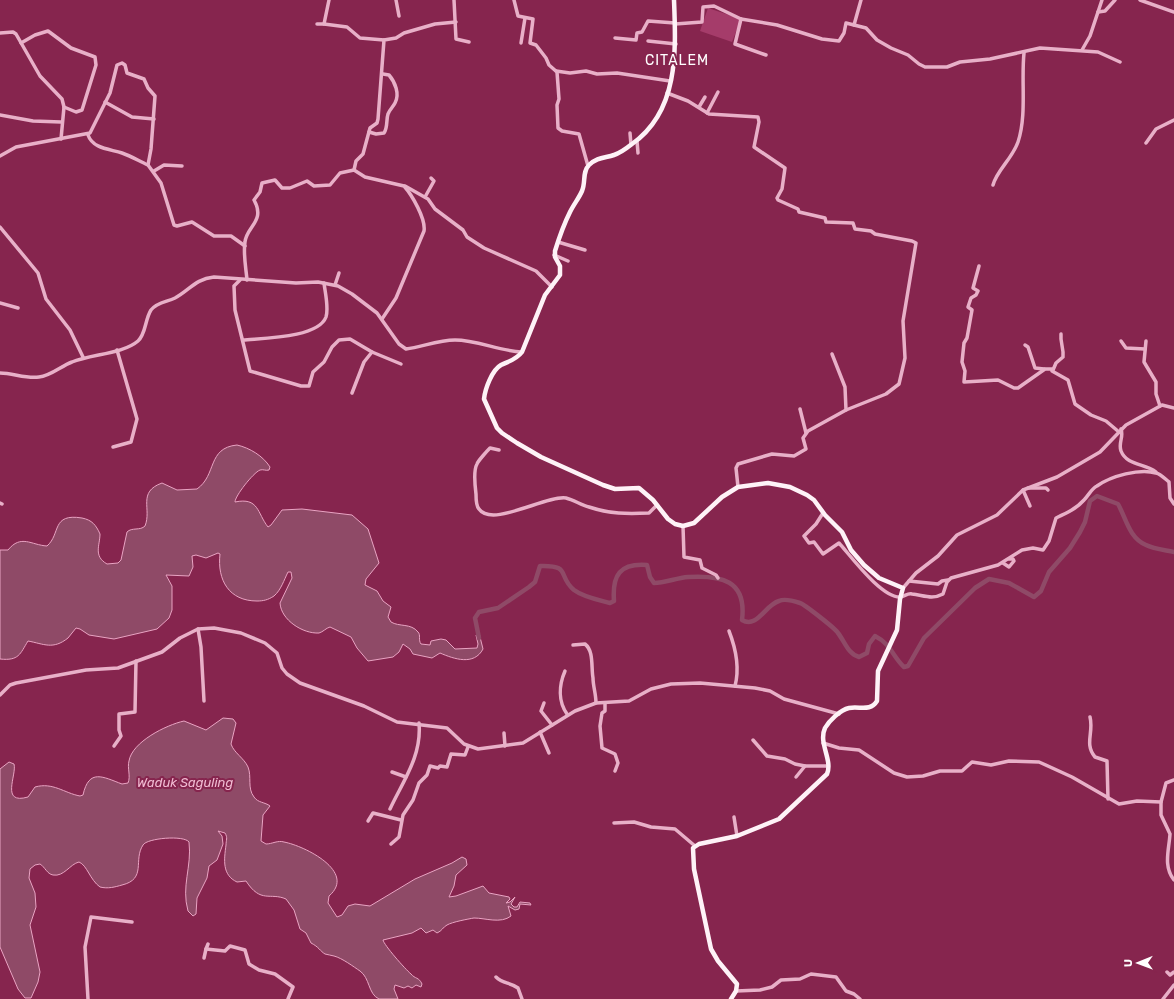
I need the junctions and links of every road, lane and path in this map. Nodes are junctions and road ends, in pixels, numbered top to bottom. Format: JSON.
{"nodes":[{"id":1,"x":329,"y":0,"type":"edge"},
{"id":2,"x":396,"y":0,"type":"edge"},
{"id":3,"x":454,"y":0,"type":"edge"},
{"id":4,"x":514,"y":0,"type":"edge"},
{"id":5,"x":674,"y":0,"type":"edge"},
{"id":6,"x":861,"y":0,"type":"edge"},
{"id":7,"x":1102,"y":0,"type":"edge"},
{"id":8,"x":1115,"y":0,"type":"edge"},
{"id":9,"x":1140,"y":0,"type":"edge"},
{"id":10,"x":1098,"y":12,"type":"junction"},
{"id":11,"x":1174,"y":12,"type":"edge"},
{"id":12,"x":399,"y":16,"type":"dead end"},
{"id":13,"x":525,"y":18,"type":"junction"},
{"id":14,"x":741,"y":19,"type":"junction"},
{"id":15,"x":456,"y":22,"type":"junction"},
{"id":16,"x":675,"y":23,"type":"junction"},
{"id":17,"x":317,"y":24,"type":"dead end"},
{"id":18,"x":324,"y":24,"type":"junction"},
{"id":19,"x":854,"y":25,"type":"junction"},
{"id":20,"x":1,"y":32,"type":"edge"},
{"id":21,"x":615,"y":38,"type":"dead end"},
{"id":22,"x":384,"y":40,"type":"junction"},
{"id":23,"x":469,"y":42,"type":"dead end"},
{"id":24,"x":648,"y":42,"type":"dead end"},
{"id":25,"x":521,"y":43,"type":"dead end"},
{"id":26,"x":20,"y":44,"type":"junction"},
{"id":27,"x":676,"y":44,"type":"junction"},
{"id":28,"x":1082,"y":50,"type":"junction"},
{"id":29,"x":1024,"y":53,"type":"junction"},
{"id":30,"x":766,"y":55,"type":"dead end"},
{"id":31,"x":1120,"y":62,"type":"dead end"},
{"id":32,"x":556,"y":71,"type":"junction"},
{"id":33,"x":383,"y":74,"type":"junction"},
{"id":34,"x":670,"y":81,"type":"junction"},
{"id":35,"x":718,"y":92,"type":"dead end"},
{"id":36,"x":667,"y":93,"type":"junction"},
{"id":37,"x":705,"y":97,"type":"dead end"},
{"id":38,"x":105,"y":102,"type":"junction"},
{"id":39,"x":64,"y":107,"type":"junction"},
{"id":40,"x":699,"y":108,"type":"junction"},
{"id":41,"x":707,"y":113,"type":"junction"},
{"id":42,"x":0,"y":115,"type":"edge"},
{"id":43,"x":154,"y":119,"type":"junction"},
{"id":44,"x":1174,"y":120,"type":"edge"},
{"id":45,"x":62,"y":122,"type":"junction"},
{"id":46,"x":376,"y":123,"type":"junction"},
{"id":47,"x":387,"y":123,"type":"junction"},
{"id":48,"x":369,"y":132,"type":"junction"},
{"id":49,"x":630,"y":133,"type":"dead end"},
{"id":50,"x":88,"y":135,"type":"junction"},
{"id":51,"x":61,"y":139,"type":"junction"},
{"id":52,"x":637,"y":141,"type":"junction"},
{"id":53,"x":1146,"y":143,"type":"dead end"},
{"id":54,"x":631,"y":145,"type":"junction"},
{"id":55,"x":638,"y":153,"type":"dead end"},
{"id":56,"x":0,"y":156,"type":"edge"},
{"id":57,"x":148,"y":165,"type":"junction"},
{"id":58,"x":182,"y":166,"type":"dead end"},
{"id":59,"x":588,"y":166,"type":"junction"},
{"id":60,"x":354,"y":170,"type":"junction"},
{"id":61,"x":154,"y":171,"type":"junction"},
{"id":62,"x":431,"y":178,"type":"dead end"},
{"id":63,"x":993,"y":185,"type":"dead end"},
{"id":64,"x":404,"y":186,"type":"junction"},
{"id":65,"x":425,"y":197,"type":"junction"},
{"id":66,"x":0,"y":227,"type":"edge"},
{"id":67,"x":558,"y":242,"type":"junction"},
{"id":68,"x":245,"y":246,"type":"junction"},
{"id":69,"x":585,"y":250,"type":"dead end"},
{"id":70,"x":554,"y":255,"type":"junction"},
{"id":71,"x":568,"y":261,"type":"dead end"},
{"id":72,"x":980,"y":266,"type":"dead end"},
{"id":73,"x":339,"y":274,"type":"dead end"},
{"id":74,"x":240,"y":280,"type":"junction"},
{"id":75,"x":247,"y":280,"type":"junction"},
{"id":76,"x":324,"y":283,"type":"junction"},
{"id":77,"x":335,"y":285,"type":"junction"},
{"id":78,"x":552,"y":287,"type":"junction"},
{"id":79,"x":0,"y":303,"type":"edge"},
{"id":80,"x":18,"y":308,"type":"dead end"},
{"id":81,"x":382,"y":319,"type":"junction"},
{"id":82,"x":1061,"y":334,"type":"dead end"},
{"id":83,"x":243,"y":340,"type":"junction"},
{"id":84,"x":1121,"y":341,"type":"dead end"},
{"id":85,"x":1146,"y":341,"type":"dead end"},
{"id":86,"x":1025,"y":345,"type":"dead end"},
{"id":87,"x":1145,"y":349,"type":"junction"},
{"id":88,"x":117,"y":350,"type":"junction"},
{"id":89,"x":372,"y":352,"type":"junction"},
{"id":90,"x":522,"y":352,"type":"junction"},
{"id":91,"x":832,"y":354,"type":"dead end"},
{"id":92,"x":83,"y":357,"type":"junction"},
{"id":93,"x":401,"y":364,"type":"dead end"},
{"id":94,"x":1045,"y":369,"type":"junction"},
{"id":95,"x":1052,"y":371,"type":"junction"},
{"id":96,"x":0,"y":373,"type":"edge"},
{"id":97,"x":352,"y":393,"type":"dead end"},
{"id":98,"x":1160,"y":406,"type":"junction"},
{"id":99,"x":1174,"y":408,"type":"edge"},
{"id":100,"x":800,"y":409,"type":"dead end"},
{"id":101,"x":846,"y":410,"type":"junction"},
{"id":102,"x":1120,"y":430,"type":"junction"},
{"id":103,"x":806,"y":433,"type":"junction"},
{"id":104,"x":113,"y":447,"type":"dead end"},
{"id":105,"x":499,"y":450,"type":"dead end"},
{"id":106,"x":1157,"y":473,"type":"junction"},
{"id":107,"x":738,"y":487,"type":"junction"},
{"id":108,"x":1028,"y":488,"type":"junction"},
{"id":109,"x":1023,"y":490,"type":"junction"},
{"id":110,"x":1048,"y":490,"type":"dead end"},
{"id":111,"x":1174,"y":504,"type":"edge"},
{"id":112,"x":657,"y":505,"type":"junction"},
{"id":113,"x":1030,"y":506,"type":"dead end"},
{"id":114,"x":821,"y":516,"type":"junction"},
{"id":115,"x":683,"y":526,"type":"junction"},
{"id":116,"x":1009,"y":558,"type":"junction"},
{"id":117,"x":1003,"y":563,"type":"junction"},
{"id":118,"x":718,"y":578,"type":"dead end"},
{"id":119,"x":948,"y":580,"type":"junction"},
{"id":120,"x":909,"y":581,"type":"junction"},
{"id":121,"x":903,"y":588,"type":"junction"},
{"id":122,"x":900,"y":597,"type":"junction"},
{"id":123,"x":198,"y":629,"type":"junction"},
{"id":124,"x":729,"y":631,"type":"dead end"},
{"id":125,"x":573,"y":645,"type":"dead end"},
{"id":126,"x":136,"y":661,"type":"junction"},
{"id":127,"x":565,"y":671,"type":"dead end"},
{"id":128,"x":734,"y":686,"type":"junction"},
{"id":129,"x":0,"y":695,"type":"edge"},
{"id":130,"x":204,"y":701,"type":"dead end"},
{"id":131,"x":544,"y":702,"type":"dead end"},
{"id":132,"x":596,"y":703,"type":"junction"},
{"id":133,"x":605,"y":703,"type":"junction"},
{"id":134,"x":567,"y":714,"type":"junction"},
{"id":135,"x":839,"y":714,"type":"junction"},
{"id":136,"x":1090,"y":717,"type":"dead end"},
{"id":137,"x":419,"y":723,"type":"junction"},
{"id":138,"x":552,"y":724,"type":"junction"},
{"id":139,"x":540,"y":732,"type":"junction"},
{"id":140,"x":504,"y":733,"type":"dead end"},
{"id":141,"x":753,"y":740,"type":"dead end"},
{"id":142,"x":824,"y":743,"type":"junction"},
{"id":143,"x":114,"y":746,"type":"dead end"},
{"id":144,"x":505,"y":746,"type":"junction"},
{"id":145,"x":468,"y":747,"type":"junction"},
{"id":146,"x":549,"y":753,"type":"dead end"},
{"id":147,"x":805,"y":766,"type":"junction"},
{"id":148,"x":828,"y":766,"type":"junction"},
{"id":149,"x":615,"y":770,"type":"dead end"},
{"id":150,"x":392,"y":772,"type":"dead end"},
{"id":151,"x":406,"y":777,"type":"junction"},
{"id":152,"x":796,"y":777,"type":"dead end"},
{"id":153,"x":1174,"y":780,"type":"edge"},
{"id":154,"x":1108,"y":799,"type":"junction"},
{"id":155,"x":1161,"y":802,"type":"junction"},
{"id":156,"x":390,"y":809,"type":"dead end"},
{"id":157,"x":734,"y":817,"type":"dead end"},
{"id":158,"x":401,"y":820,"type":"junction"},
{"id":159,"x":368,"y":821,"type":"dead end"},
{"id":160,"x":614,"y":823,"type":"dead end"},
{"id":161,"x":737,"y":836,"type":"junction"},
{"id":162,"x":391,"y":844,"type":"dead end"},
{"id":163,"x":695,"y":846,"type":"junction"},
{"id":164,"x":1174,"y":880,"type":"edge"},
{"id":165,"x":132,"y":922,"type":"dead end"},
{"id":166,"x":208,"y":944,"type":"dead end"},
{"id":167,"x":206,"y":949,"type":"junction"},
{"id":168,"x":204,"y":958,"type":"dead end"},
{"id":169,"x":1167,"y":972,"type":"dead end"},
{"id":170,"x":1174,"y":972,"type":"edge"},
{"id":171,"x":496,"y":977,"type":"dead end"},
{"id":172,"x":1174,"y":985,"type":"edge"},
{"id":173,"x":736,"y":991,"type":"junction"},
{"id":174,"x":88,"y":999,"type":"edge"},
{"id":175,"x":288,"y":999,"type":"edge"},
{"id":176,"x":522,"y":999,"type":"edge"},
{"id":177,"x":731,"y":999,"type":"edge"},
{"id":178,"x":860,"y":999,"type":"edge"},
{"id":179,"x":1163,"y":999,"type":"edge"}],
"edges":[{"from":1,"to":18,"type":"street"},
{"from":2,"to":12,"type":"street"},
{"from":3,"to":15,"type":"street"},
{"from":4,"to":13,"type":"street"},
{"from":5,"to":16,"type":"main road"},
{"from":6,"to":19,"type":"street"},
{"from":7,"to":10,"type":"street"},
{"from":8,"to":10,"type":"street"},
{"from":9,"to":11,"type":"street"},
{"from":10,"to":28,"type":"street"},
{"from":13,"to":25,"type":"street"},
{"from":13,"to":32,"type":"street"},
{"from":14,"to":16,"type":"street"},
{"from":14,"to":19,"type":"street"},
{"from":14,"to":30,"type":"street"},
{"from":15,"to":22,"type":"street"},
{"from":15,"to":23,"type":"street"},
{"from":16,"to":21,"type":"street"},
{"from":16,"to":27,"type":"main road"},
{"from":17,"to":18,"type":"street"},
{"from":18,"to":22,"type":"street"},
{"from":19,"to":29,"type":"street"},
{"from":20,"to":26,"type":"street"},
{"from":22,"to":33,"type":"street"},
{"from":24,"to":27,"type":"street"},
{"from":26,"to":39,"type":"street"},
{"from":26,"to":39,"type":"street"},
{"from":27,"to":34,"type":"main road"},
{"from":28,"to":29,"type":"street"},
{"from":28,"to":31,"type":"street"},
{"from":29,"to":63,"type":"street"},
{"from":32,"to":34,"type":"street"},
{"from":32,"to":59,"type":"street"},
{"from":33,"to":46,"type":"street"},
{"from":33,"to":47,"type":"street"},
{"from":34,"to":36,"type":"main road"},
{"from":35,"to":41,"type":"street"},
{"from":36,"to":40,"type":"street"},
{"from":36,"to":52,"type":"main road"},
{"from":37,"to":40,"type":"street"},
{"from":38,"to":43,"type":"street"},
{"from":38,"to":43,"type":"street"},
{"from":38,"to":50,"type":"street"},
{"from":39,"to":45,"type":"street"},
{"from":40,"to":41,"type":"street"},
{"from":41,"to":101,"type":"street"},
{"from":42,"to":45,"type":"street"},
{"from":43,"to":57,"type":"street"},
{"from":44,"to":53,"type":"street"},
{"from":45,"to":51,"type":"street"},
{"from":46,"to":47,"type":"street"},
{"from":46,"to":48,"type":"street"},
{"from":47,"to":48,"type":"street"},
{"from":48,"to":60,"type":"street"},
{"from":49,"to":54,"type":"street"},
{"from":50,"to":51,"type":"street"},
{"from":50,"to":57,"type":"street"},
{"from":51,"to":56,"type":"street"},
{"from":52,"to":54,"type":"main road"},
{"from":52,"to":55,"type":"street"},
{"from":54,"to":59,"type":"main road"},
{"from":57,"to":61,"type":"street"},
{"from":58,"to":61,"type":"street"},
{"from":59,"to":67,"type":"main road"},
{"from":60,"to":64,"type":"street"},
{"from":60,"to":68,"type":"street"},
{"from":61,"to":68,"type":"street"},
{"from":62,"to":65,"type":"street"},
{"from":64,"to":65,"type":"street"},
{"from":64,"to":81,"type":"street"},
{"from":65,"to":78,"type":"street"},
{"from":66,"to":92,"type":"street"},
{"from":67,"to":69,"type":"street"},
{"from":67,"to":70,"type":"main road"},
{"from":68,"to":75,"type":"street"},
{"from":70,"to":71,"type":"street"},
{"from":70,"to":78,"type":"main road"},
{"from":72,"to":94,"type":"street"},
{"from":73,"to":77,"type":"street"},
{"from":74,"to":75,"type":"street"},
{"from":74,"to":83,"type":"street"},
{"from":74,"to":88,"type":"street"},
{"from":75,"to":76,"type":"street"},
{"from":76,"to":77,"type":"street"},
{"from":76,"to":83,"type":"street"},
{"from":77,"to":81,"type":"street"},
{"from":78,"to":90,"type":"main road"},
{"from":79,"to":80,"type":"street"},
{"from":81,"to":90,"type":"street"},
{"from":82,"to":95,"type":"street"},
{"from":83,"to":89,"type":"street"},
{"from":84,"to":87,"type":"street"},
{"from":85,"to":87,"type":"street"},
{"from":86,"to":94,"type":"street"},
{"from":87,"to":98,"type":"street"},
{"from":88,"to":92,"type":"street"},
{"from":88,"to":104,"type":"street"},
{"from":89,"to":93,"type":"street"},
{"from":89,"to":97,"type":"street"},
{"from":90,"to":112,"type":"main road"},
{"from":91,"to":101,"type":"street"},
{"from":92,"to":96,"type":"street"},
{"from":94,"to":95,"type":"street"},
{"from":95,"to":102,"type":"street"},
{"from":98,"to":99,"type":"street"},
{"from":98,"to":102,"type":"street"},
{"from":100,"to":103,"type":"street"},
{"from":101,"to":103,"type":"street"},
{"from":102,"to":106,"type":"street"},
{"from":102,"to":108,"type":"street"},
{"from":103,"to":107,"type":"street"},
{"from":105,"to":112,"type":"street"},
{"from":106,"to":111,"type":"street"},
{"from":106,"to":116,"type":"street"},
{"from":107,"to":114,"type":"main road"},
{"from":107,"to":115,"type":"main road"},
{"from":108,"to":109,"type":"street"},
{"from":108,"to":110,"type":"street"},
{"from":109,"to":113,"type":"street"},
{"from":109,"to":120,"type":"street"},
{"from":112,"to":115,"type":"main road"},
{"from":114,"to":121,"type":"main road"},
{"from":114,"to":122,"type":"street"},
{"from":115,"to":118,"type":"street"},
{"from":116,"to":117,"type":"street"},
{"from":116,"to":117,"type":"street"},
{"from":117,"to":119,"type":"street"},
{"from":119,"to":120,"type":"street"},
{"from":119,"to":122,"type":"street"},
{"from":120,"to":121,"type":"street"},
{"from":121,"to":122,"type":"main road"},
{"from":122,"to":135,"type":"main road"},
{"from":123,"to":126,"type":"street"},
{"from":123,"to":130,"type":"street"},
{"from":123,"to":137,"type":"street"},
{"from":124,"to":128,"type":"street"},
{"from":125,"to":132,"type":"street"},
{"from":126,"to":129,"type":"street"},
{"from":126,"to":143,"type":"street"},
{"from":127,"to":134,"type":"street"},
{"from":128,"to":133,"type":"street"},
{"from":128,"to":135,"type":"street"},
{"from":131,"to":138,"type":"street"},
{"from":132,"to":133,"type":"street"},
{"from":132,"to":134,"type":"street"},
{"from":133,"to":149,"type":"street"},
{"from":134,"to":138,"type":"street"},
{"from":135,"to":142,"type":"main road"},
{"from":136,"to":154,"type":"street"},
{"from":137,"to":145,"type":"street"},
{"from":137,"to":151,"type":"street"},
{"from":138,"to":139,"type":"street"},
{"from":139,"to":144,"type":"street"},
{"from":139,"to":146,"type":"street"},
{"from":140,"to":144,"type":"street"},
{"from":141,"to":147,"type":"street"},
{"from":142,"to":148,"type":"main road"},
{"from":142,"to":154,"type":"street"},
{"from":144,"to":145,"type":"street"},
{"from":145,"to":158,"type":"street"},
{"from":147,"to":148,"type":"street"},
{"from":147,"to":152,"type":"street"},
{"from":148,"to":161,"type":"main road"},
{"from":150,"to":151,"type":"street"},
{"from":151,"to":156,"type":"street"},
{"from":153,"to":155,"type":"street"},
{"from":154,"to":155,"type":"street"},
{"from":155,"to":164,"type":"street"},
{"from":157,"to":161,"type":"street"},
{"from":158,"to":159,"type":"street"},
{"from":158,"to":162,"type":"street"},
{"from":160,"to":163,"type":"street"},
{"from":161,"to":163,"type":"main road"},
{"from":163,"to":173,"type":"main road"},
{"from":165,"to":174,"type":"street"},
{"from":166,"to":167,"type":"street"},
{"from":167,"to":168,"type":"street"},
{"from":167,"to":175,"type":"street"},
{"from":169,"to":170,"type":"street"},
{"from":171,"to":176,"type":"street"},
{"from":172,"to":179,"type":"street"},
{"from":173,"to":177,"type":"main road"},
{"from":173,"to":178,"type":"street"}]}
